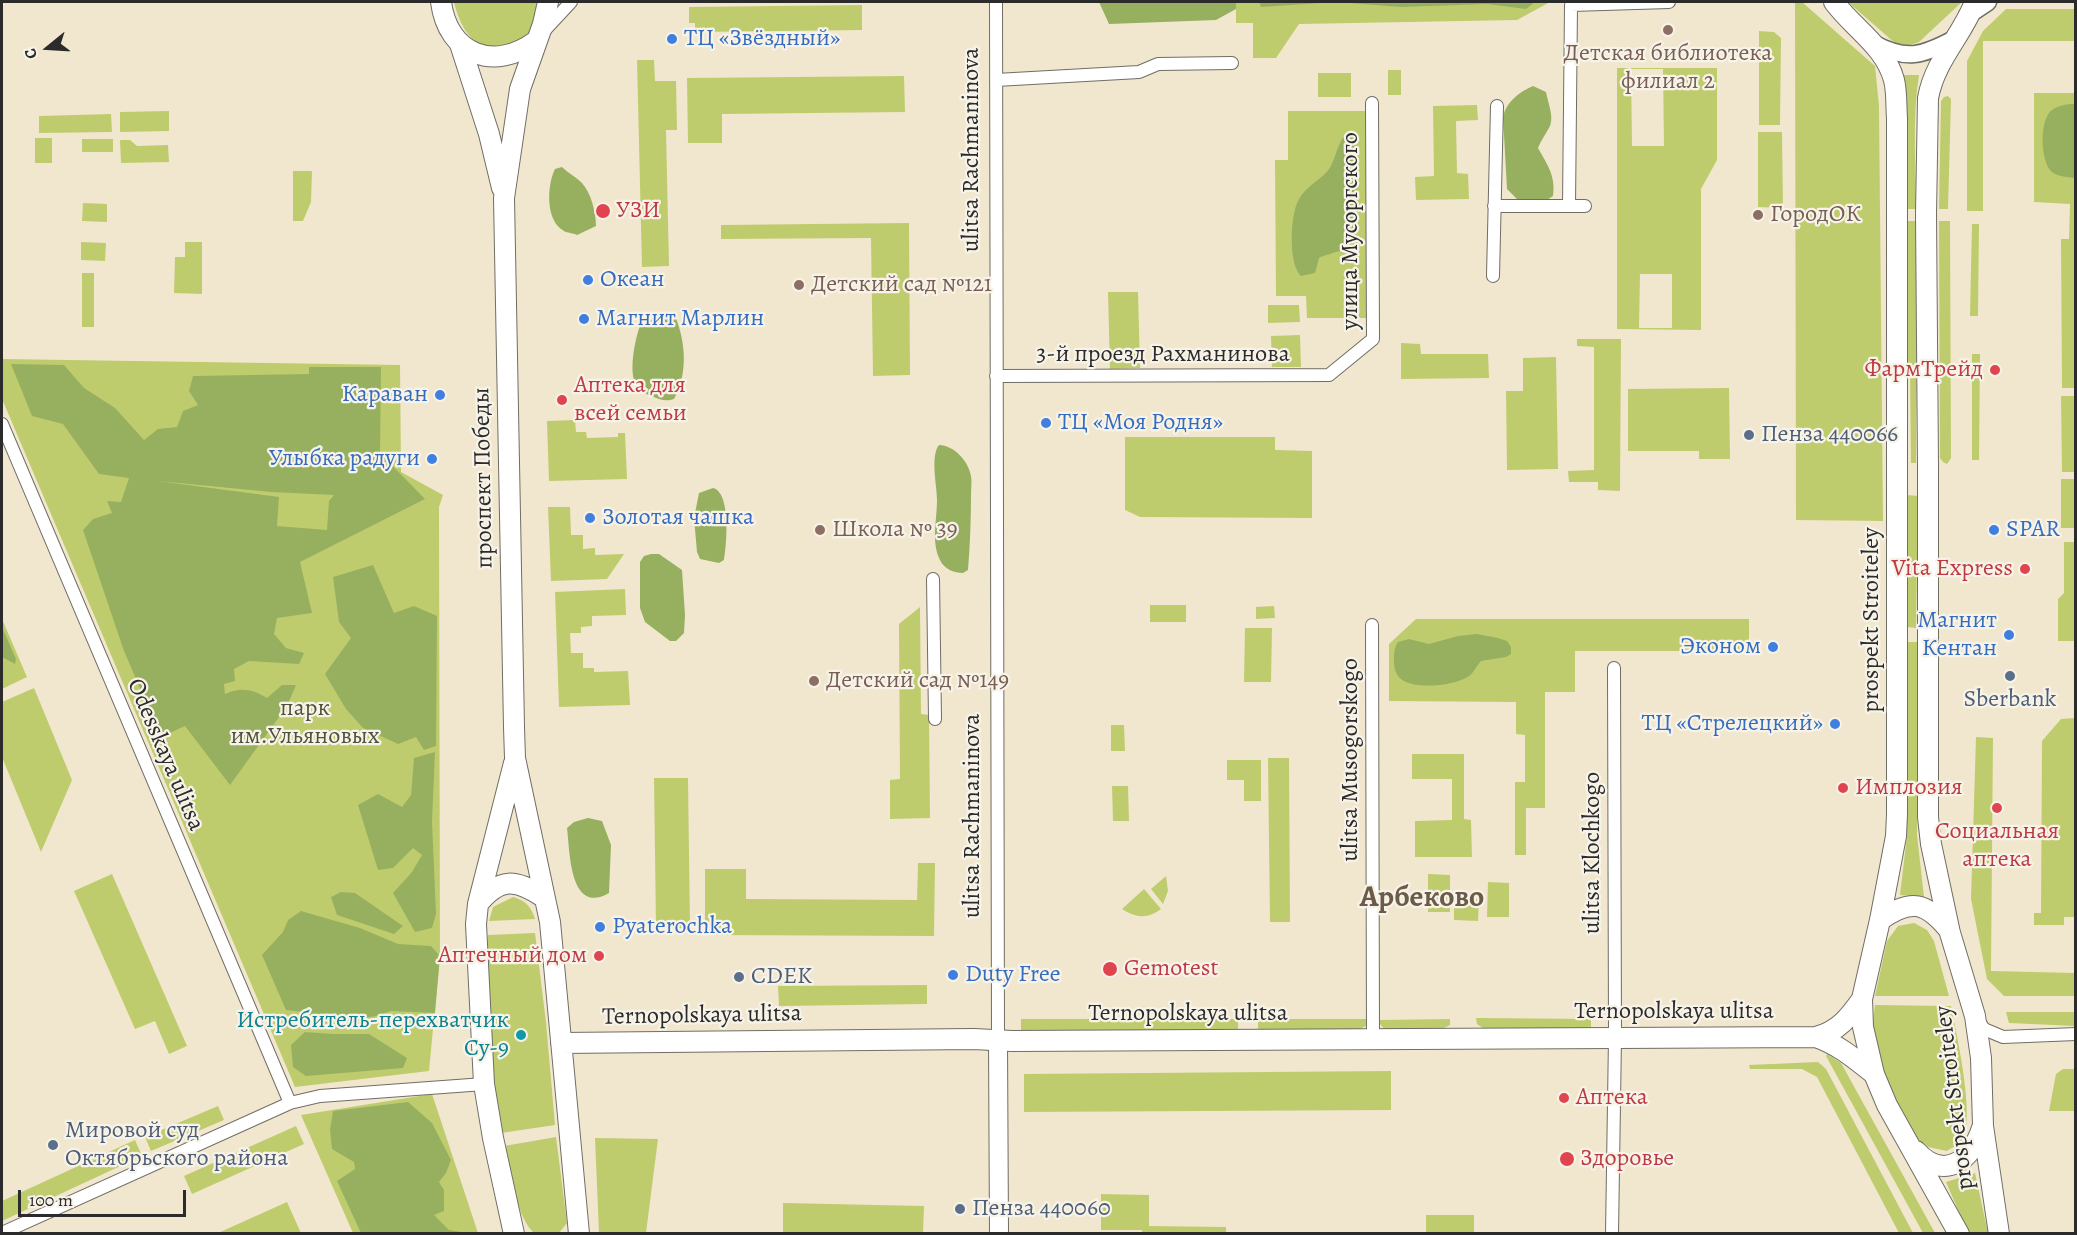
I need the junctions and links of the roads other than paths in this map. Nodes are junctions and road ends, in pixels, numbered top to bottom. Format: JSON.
{"nodes":[{"id":1,"x":548,"y":2,"type":"edge"},
{"id":2,"x":570,"y":2,"type":"edge"},
{"id":3,"x":996,"y":2,"type":"edge"},
{"id":4,"x":1669,"y":2,"type":"edge"},
{"id":5,"x":1834,"y":2,"type":"edge"},
{"id":6,"x":1988,"y":2,"type":"edge"},
{"id":7,"x":440,"y":3,"type":"edge"},
{"id":8,"x":1971,"y":9,"type":"edge"},
{"id":9,"x":1954,"y":39,"type":"junction"},
{"id":10,"x":536,"y":41,"type":"junction"},
{"id":11,"x":1872,"y":42,"type":"junction"},
{"id":12,"x":460,"y":44,"type":"junction"},
{"id":13,"x":1232,"y":63,"type":"dead end"},
{"id":14,"x":996,"y":80,"type":"junction"},
{"id":15,"x":1372,"y":103,"type":"dead end"},
{"id":16,"x":1497,"y":106,"type":"dead end"},
{"id":17,"x":504,"y":198,"type":"junction"},
{"id":18,"x":1494,"y":206,"type":"junction"},
{"id":19,"x":1569,"y":206,"type":"junction"},
{"id":20,"x":1585,"y":206,"type":"dead end"},
{"id":21,"x":1493,"y":276,"type":"dead end"},
{"id":22,"x":1329,"y":375,"type":"joint"},
{"id":23,"x":996,"y":376,"type":"junction"},
{"id":24,"x":2,"y":424,"type":"edge"},
{"id":25,"x":1898,"y":467,"type":"junction"},
{"id":26,"x":1928,"y":467,"type":"junction"},
{"id":27,"x":933,"y":579,"type":"dead end"},
{"id":28,"x":1372,"y":625,"type":"dead end"},
{"id":29,"x":1614,"y":668,"type":"dead end"},
{"id":30,"x":935,"y":719,"type":"dead end"},
{"id":31,"x":515,"y":758,"type":"junction"},
{"id":32,"x":543,"y":897,"type":"junction"},
{"id":33,"x":478,"y":904,"type":"junction"},
{"id":34,"x":1880,"y":920,"type":"junction"},
{"id":35,"x":1950,"y":933,"type":"junction"},
{"id":36,"x":1862,"y":999,"type":"junction"},
{"id":37,"x":1975,"y":1016,"type":"junction"},
{"id":38,"x":2076,"y":1035,"type":"edge"},
{"id":39,"x":1614,"y":1037,"type":"junction"},
{"id":40,"x":1816,"y":1037,"type":"junction"},
{"id":41,"x":2003,"y":1037,"type":"junction"},
{"id":42,"x":1373,"y":1039,"type":"junction"},
{"id":43,"x":998,"y":1041,"type":"junction"},
{"id":44,"x":561,"y":1043,"type":"junction"},
{"id":45,"x":1981,"y":1058,"type":"junction"},
{"id":46,"x":1874,"y":1074,"type":"junction"},
{"id":47,"x":484,"y":1083,"type":"junction"},
{"id":48,"x":290,"y":1103,"type":"junction"},
{"id":49,"x":1983,"y":1126,"type":"junction"},
{"id":50,"x":1906,"y":1140,"type":"junction"},
{"id":51,"x":577,"y":1230,"type":"edge"},
{"id":52,"x":2,"y":1233,"type":"edge"},
{"id":53,"x":514,"y":1233,"type":"edge"},
{"id":54,"x":999,"y":1233,"type":"edge"},
{"id":55,"x":1612,"y":1233,"type":"edge"},
{"id":56,"x":1959,"y":1233,"type":"edge"},
{"id":57,"x":1999,"y":1233,"type":"edge"}],
"edges":[{"from":1,"to":10,"type":"main road","name":"проспект Победы"},
{"from":2,"to":10,"type":"street"},
{"from":3,"to":14,"type":"street","name":"ulitsa Rachmaninova"},
{"from":4,"to":19,"type":"street"},
{"from":5,"to":11,"type":"main road","name":"prospekt Stroiteley"},
{"from":6,"to":8,"type":"street"},
{"from":7,"to":12,"type":"main road","name":"проспект Победы"},
{"from":8,"to":9,"type":"main road","name":"prospekt Stroiteley"},
{"from":9,"to":11,"type":"street"},
{"from":9,"to":26,"type":"main road","name":"prospekt Stroiteley"},
{"from":10,"to":12,"type":"main road"},
{"from":10,"to":17,"type":"main road","name":"проспект Победы"},
{"from":11,"to":25,"type":"main road","name":"prospekt Stroiteley"},
{"from":12,"to":17,"type":"main road","name":"проспект Победы"},
{"from":13,"to":14,"type":"street"},
{"from":14,"to":23,"type":"street","name":"ulitsa Rachmaninova"},
{"from":15,"to":22,"type":"street","name":"улица Мусоргского"},
{"from":16,"to":18,"type":"street"},
{"from":17,"to":31,"type":"main road","name":"проспект Победы"},
{"from":18,"to":19,"type":"street"},
{"from":18,"to":21,"type":"street"},
{"from":19,"to":20,"type":"street"},
{"from":22,"to":23,"type":"street","name":"3-й проезд Рахманинова"},
{"from":23,"to":43,"type":"street","name":"ulitsa Rachmaninova"},
{"from":24,"to":48,"type":"street","name":"Odesskaya ulitsa"},
{"from":25,"to":26,"type":"main road"},
{"from":25,"to":34,"type":"main road","name":"prospekt Stroiteley"},
{"from":26,"to":35,"type":"main road","name":"prospekt Stroiteley"},
{"from":27,"to":30,"type":"street"},
{"from":28,"to":42,"type":"street","name":"ulitsa Musogorskogo"},
{"from":29,"to":39,"type":"street","name":"ulitsa Klochkogo"},
{"from":31,"to":32,"type":"main road","name":"проспект Победы"},
{"from":31,"to":33,"type":"main road","name":"проспект Победы"},
{"from":32,"to":33,"type":"main road"},
{"from":32,"to":44,"type":"main road","name":"проспект Победы"},
{"from":33,"to":47,"type":"main road","name":"проспект Победы"},
{"from":34,"to":35,"type":"main road"},
{"from":34,"to":36,"type":"main road","name":"prospekt Stroiteley"},
{"from":35,"to":37,"type":"main road","name":"prospekt Stroiteley"},
{"from":36,"to":40,"type":"main road","name":"Ternopolskaya ulitsa"},
{"from":36,"to":46,"type":"main road","name":"prospekt Stroiteley"},
{"from":37,"to":41,"type":"street"},
{"from":37,"to":45,"type":"main road","name":"prospekt Stroiteley"},
{"from":38,"to":41,"type":"street"},
{"from":39,"to":40,"type":"main road","name":"Ternopolskaya ulitsa"},
{"from":39,"to":42,"type":"main road","name":"Ternopolskaya ulitsa"},
{"from":39,"to":55,"type":"street","name":"ulitsa Klochkogo"},
{"from":40,"to":46,"type":"main road","name":"Ternopolskaya ulitsa"},
{"from":41,"to":45,"type":"street"},
{"from":42,"to":43,"type":"main road","name":"Ternopolskaya ulitsa"},
{"from":43,"to":44,"type":"main road","name":"Ternopolskaya ulitsa"},
{"from":43,"to":54,"type":"main road","name":"ulitsa Rachmaninova"},
{"from":44,"to":51,"type":"main road","name":"проспект Победы"},
{"from":45,"to":49,"type":"main road","name":"prospekt Stroiteley"},
{"from":46,"to":50,"type":"main road","name":"prospekt Stroiteley"},
{"from":47,"to":48,"type":"street"},
{"from":47,"to":53,"type":"main road","name":"проспект Победы"},
{"from":48,"to":52,"type":"street"},
{"from":49,"to":50,"type":"main road"},
{"from":49,"to":57,"type":"main road","name":"prospekt Stroiteley"},
{"from":50,"to":56,"type":"main road","name":"prospekt Stroiteley"}]}
